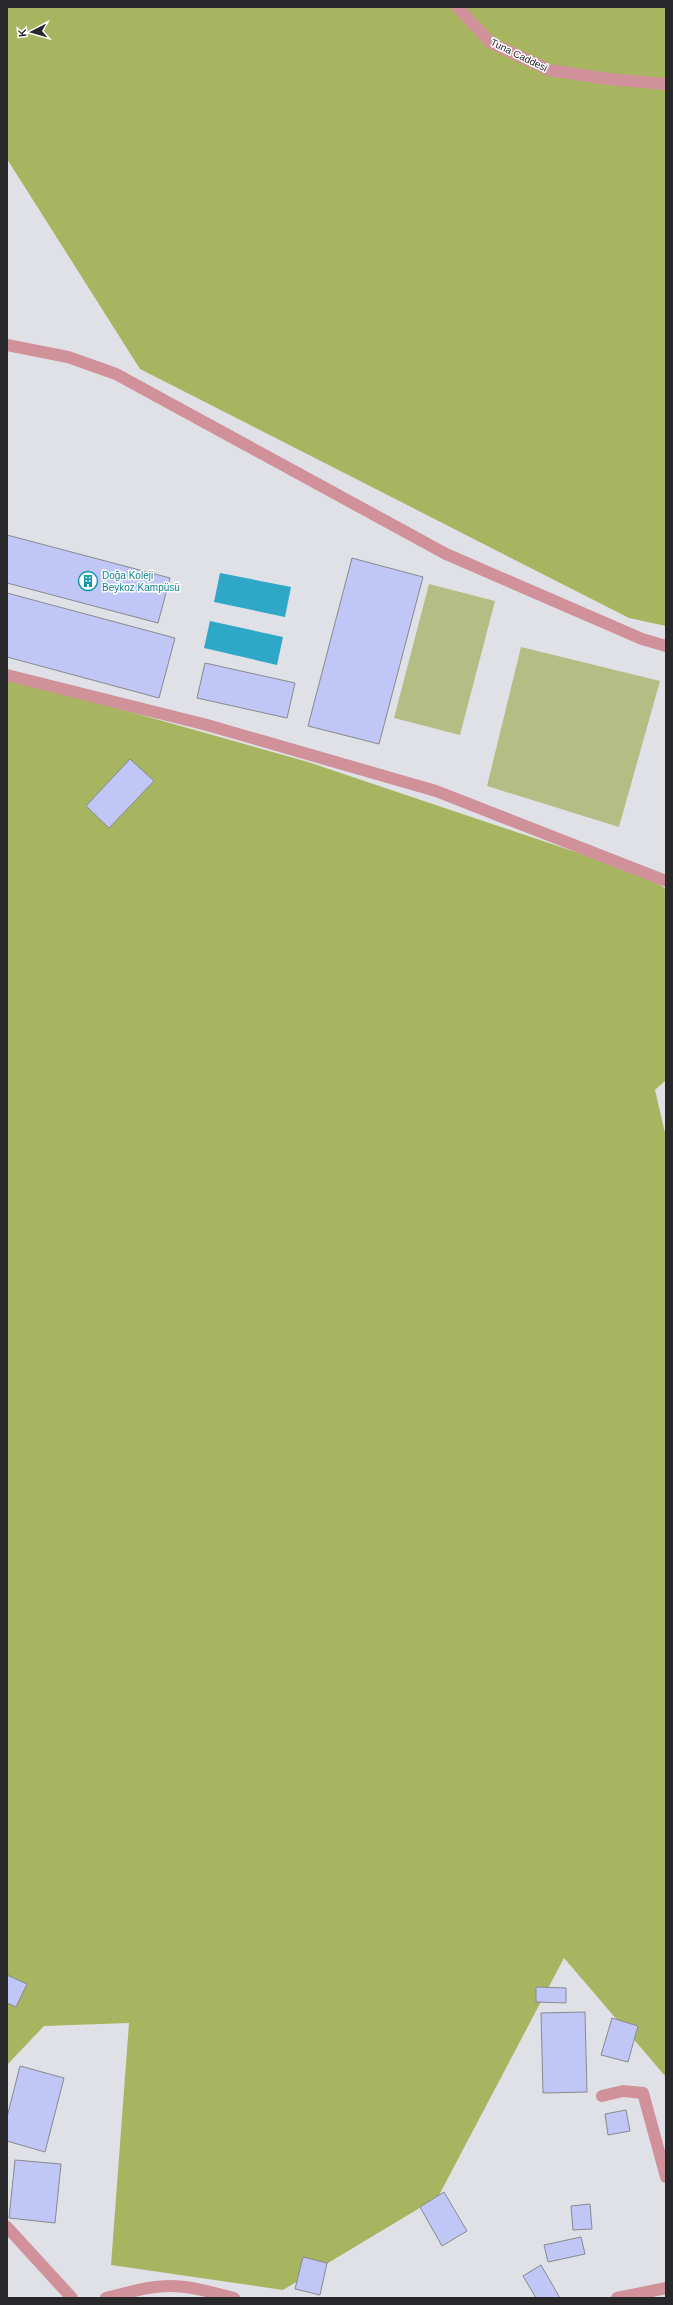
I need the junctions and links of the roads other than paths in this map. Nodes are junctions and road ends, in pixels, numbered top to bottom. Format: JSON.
{"nodes":[{"id":1,"x":457,"y":7,"type":"edge"},
{"id":2,"x":666,"y":84,"type":"edge"},
{"id":3,"x":7,"y":345,"type":"edge"},
{"id":4,"x":666,"y":646,"type":"edge"},
{"id":5,"x":7,"y":675,"type":"edge"},
{"id":6,"x":666,"y":881,"type":"edge"},
{"id":7,"x":602,"y":2096,"type":"dead end"},
{"id":8,"x":666,"y":2177,"type":"edge"},
{"id":9,"x":7,"y":2226,"type":"edge"},
{"id":10,"x":666,"y":2288,"type":"edge"},
{"id":11,"x":72,"y":2298,"type":"edge"},
{"id":12,"x":106,"y":2298,"type":"edge"},
{"id":13,"x":234,"y":2298,"type":"edge"},
{"id":14,"x":617,"y":2298,"type":"edge"}],
"edges":[{"from":1,"to":2,"type":"street","name":"Tuna Caddesi"},
{"from":3,"to":4,"type":"street"},
{"from":5,"to":6,"type":"street"},
{"from":7,"to":8,"type":"street"},
{"from":9,"to":11,"type":"street"},
{"from":10,"to":14,"type":"street"},
{"from":12,"to":13,"type":"street"}]}
